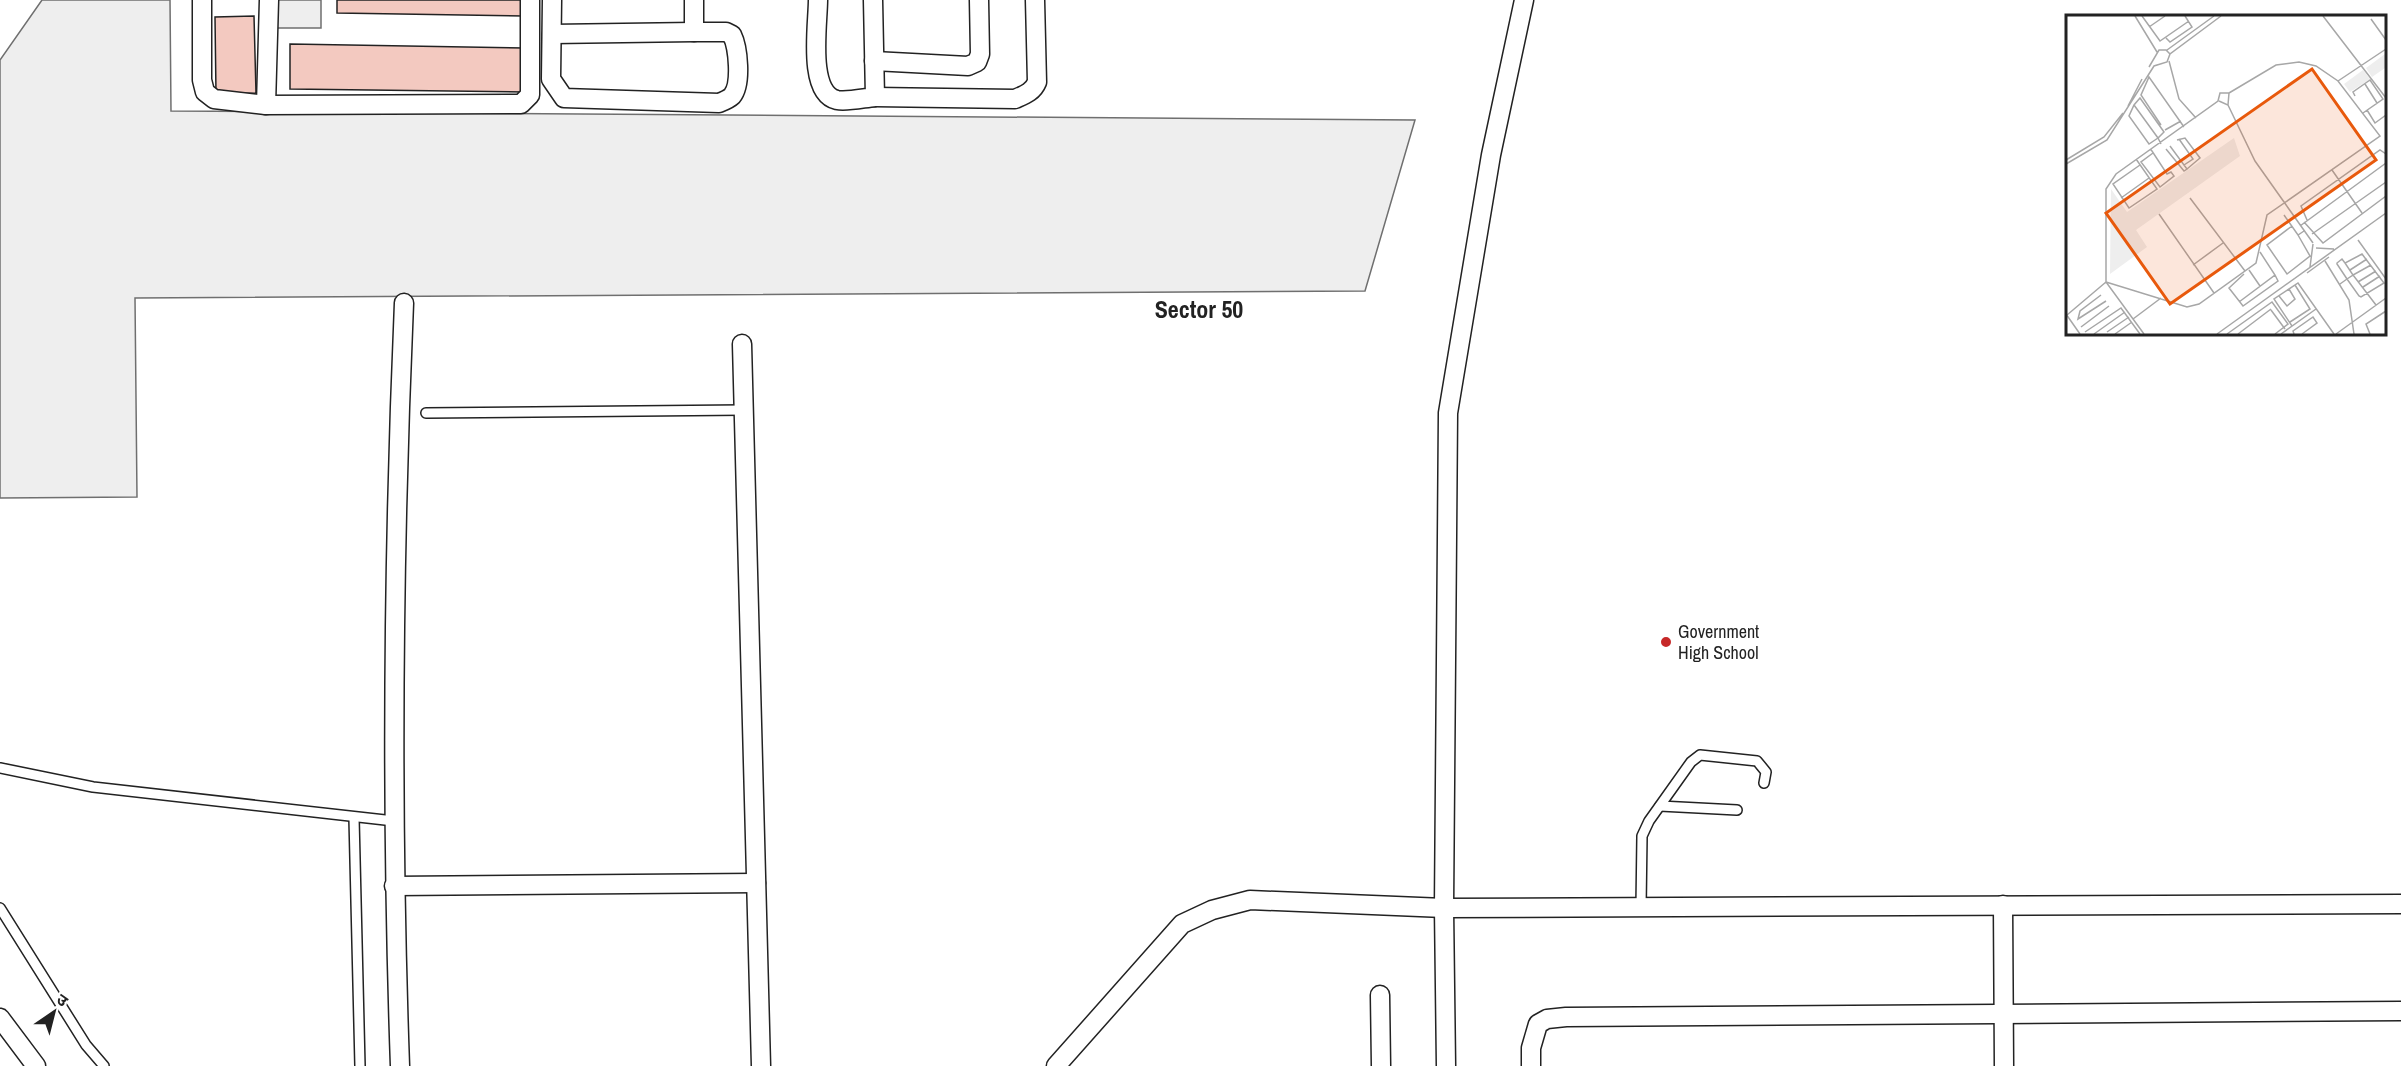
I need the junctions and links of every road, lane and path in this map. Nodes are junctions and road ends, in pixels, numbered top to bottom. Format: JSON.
{"nodes":[{"id":1,"x":202,"y":0,"type":"edge"},
{"id":2,"x":269,"y":0,"type":"edge"},
{"id":3,"x":530,"y":0,"type":"edge"},
{"id":4,"x":552,"y":0,"type":"edge"},
{"id":5,"x":694,"y":0,"type":"edge"},
{"id":6,"x":818,"y":0,"type":"edge"},
{"id":7,"x":873,"y":0,"type":"edge"},
{"id":8,"x":979,"y":0,"type":"edge"},
{"id":9,"x":1035,"y":0,"type":"edge"},
{"id":10,"x":1524,"y":0,"type":"edge"},
{"id":11,"x":694,"y":32,"type":"junction"},
{"id":12,"x":552,"y":34,"type":"junction"},
{"id":13,"x":874,"y":61,"type":"junction"},
{"id":14,"x":874,"y":98,"type":"junction"},
{"id":15,"x":266,"y":105,"type":"junction"},
{"id":16,"x":404,"y":303,"type":"dead end"},
{"id":17,"x":742,"y":344,"type":"dead end"},
{"id":18,"x":744,"y":410,"type":"junction"},
{"id":19,"x":426,"y":413,"type":"dead end"},
{"id":20,"x":0,"y":768,"type":"edge"},
{"id":21,"x":1764,"y":783,"type":"dead end"},
{"id":22,"x":1660,"y":806,"type":"junction"},
{"id":23,"x":1737,"y":810,"type":"dead end"},
{"id":24,"x":354,"y":818,"type":"junction"},
{"id":25,"x":394,"y":821,"type":"junction"},
{"id":26,"x":756,"y":883,"type":"junction"},
{"id":27,"x":394,"y":886,"type":"junction"},
{"id":28,"x":2401,"y":904,"type":"edge"},
{"id":29,"x":2003,"y":905,"type":"junction"},
{"id":30,"x":1641,"y":907,"type":"junction"},
{"id":31,"x":0,"y":908,"type":"edge"},
{"id":32,"x":1444,"y":908,"type":"junction"},
{"id":33,"x":1380,"y":994,"type":"dead end"},
{"id":34,"x":2401,"y":1011,"type":"edge"},
{"id":35,"x":2003,"y":1015,"type":"junction"},
{"id":36,"x":0,"y":1018,"type":"edge"},
{"id":37,"x":36,"y":1066,"type":"edge"},
{"id":38,"x":104,"y":1066,"type":"edge"},
{"id":39,"x":360,"y":1066,"type":"edge"},
{"id":40,"x":400,"y":1066,"type":"edge"},
{"id":41,"x":761,"y":1066,"type":"edge"},
{"id":42,"x":1056,"y":1066,"type":"edge"},
{"id":43,"x":1381,"y":1066,"type":"edge"},
{"id":44,"x":1446,"y":1066,"type":"edge"},
{"id":45,"x":1531,"y":1066,"type":"edge"},
{"id":46,"x":2004,"y":1066,"type":"edge"}],
"edges":[{"from":1,"to":15,"type":"street"},
{"from":2,"to":15,"type":"street"},
{"from":3,"to":15,"type":"street"},
{"from":4,"to":12,"type":"street"},
{"from":5,"to":11,"type":"street"},
{"from":6,"to":14,"type":"street"},
{"from":7,"to":13,"type":"street"},
{"from":8,"to":13,"type":"street"},
{"from":9,"to":14,"type":"street"},
{"from":10,"to":32,"type":"street"},
{"from":11,"to":12,"type":"street"},
{"from":11,"to":12,"type":"street"},
{"from":13,"to":14,"type":"street"},
{"from":16,"to":25,"type":"street"},
{"from":17,"to":18,"type":"street"},
{"from":18,"to":19,"type":"lane"},
{"from":18,"to":26,"type":"street"},
{"from":20,"to":24,"type":"lane"},
{"from":21,"to":22,"type":"lane"},
{"from":22,"to":23,"type":"lane"},
{"from":22,"to":30,"type":"lane"},
{"from":24,"to":25,"type":"lane"},
{"from":24,"to":39,"type":"lane"},
{"from":25,"to":27,"type":"street"},
{"from":26,"to":27,"type":"street"},
{"from":26,"to":41,"type":"street"},
{"from":27,"to":40,"type":"street"},
{"from":28,"to":29,"type":"street"},
{"from":29,"to":30,"type":"street"},
{"from":29,"to":35,"type":"street"},
{"from":30,"to":32,"type":"street"},
{"from":31,"to":38,"type":"lane"},
{"from":32,"to":42,"type":"street"},
{"from":32,"to":44,"type":"street"},
{"from":33,"to":43,"type":"street"},
{"from":34,"to":35,"type":"street"},
{"from":35,"to":45,"type":"street"},
{"from":35,"to":46,"type":"street"},
{"from":36,"to":37,"type":"street"}]}
